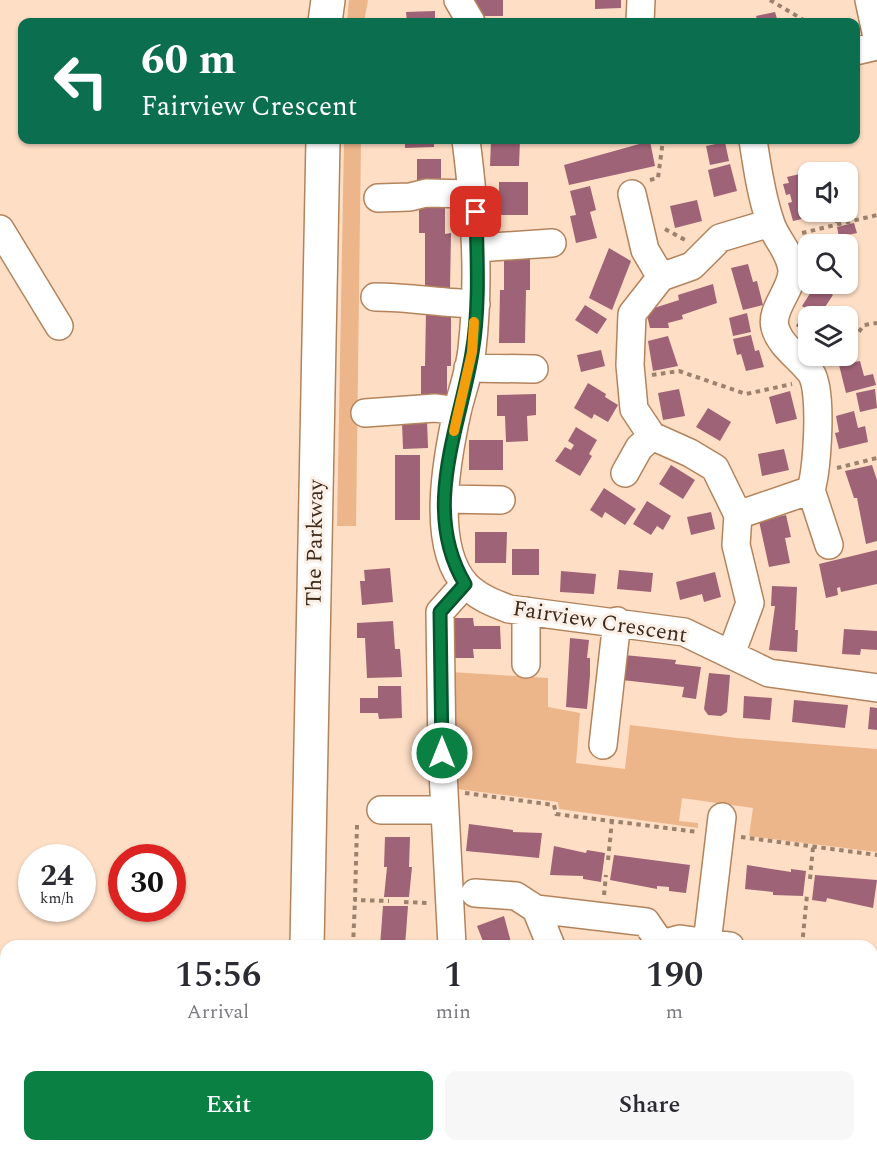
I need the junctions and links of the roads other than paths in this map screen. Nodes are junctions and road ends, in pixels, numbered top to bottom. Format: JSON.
{"nodes":[{"id":1,"x":458,"y":0,"type":"edge"},
{"id":2,"x":641,"y":0,"type":"edge"},
{"id":3,"x":869,"y":0,"type":"edge"},
{"id":4,"x":469,"y":18,"type":"edge"},
{"id":5,"x":640,"y":18,"type":"edge"},
{"id":6,"x":877,"y":37,"type":"edge"},
{"id":7,"x":877,"y":46,"type":"edge"},
{"id":8,"x":860,"y":50,"type":"edge"},
{"id":9,"x":323,"y":144,"type":"edge"},
{"id":10,"x":467,"y":144,"type":"edge"},
{"id":11,"x":754,"y":144,"type":"edge"},
{"id":12,"x":647,"y":187,"type":"road end"},
{"id":13,"x":473,"y":194,"type":"junction"},
{"id":14,"x":378,"y":198,"type":"dead end"},
{"id":15,"x":0,"y":229,"type":"edge"},
{"id":16,"x":775,"y":230,"type":"junction"},
{"id":17,"x":552,"y":243,"type":"dead end"},
{"id":18,"x":477,"y":248,"type":"junction"},
{"id":19,"x":660,"y":278,"type":"junction"},
{"id":20,"x":375,"y":297,"type":"dead end"},
{"id":21,"x":476,"y":304,"type":"junction"},
{"id":22,"x":59,"y":326,"type":"dead end"},
{"id":23,"x":468,"y":368,"type":"junction"},
{"id":24,"x":534,"y":369,"type":"dead end"},
{"id":25,"x":457,"y":411,"type":"junction"},
{"id":26,"x":365,"y":412,"type":"dead end"},
{"id":27,"x":652,"y":436,"type":"junction"},
{"id":28,"x":625,"y":473,"type":"dead end"},
{"id":29,"x":813,"y":482,"type":"junction"},
{"id":30,"x":445,"y":499,"type":"junction"},
{"id":31,"x":501,"y":500,"type":"dead end"},
{"id":32,"x":738,"y":515,"type":"junction"},
{"id":33,"x":829,"y":545,"type":"dead end"},
{"id":34,"x":465,"y":584,"type":"junction"},
{"id":35,"x":526,"y":611,"type":"junction"},
{"id":36,"x":617,"y":621,"type":"junction"},
{"id":37,"x":731,"y":654,"type":"junction"},
{"id":38,"x":526,"y":664,"type":"dead end"},
{"id":39,"x":877,"y":688,"type":"edge"},
{"id":40,"x":603,"y":746,"type":"dead end"},
{"id":41,"x":445,"y":800,"type":"junction"},
{"id":42,"x":381,"y":810,"type":"dead end"},
{"id":43,"x":717,"y":828,"type":"road end"},
{"id":44,"x":475,"y":893,"type":"dead end"},
{"id":45,"x":536,"y":909,"type":"junction"},
{"id":46,"x":307,"y":940,"type":"edge"},
{"id":47,"x":452,"y":940,"type":"edge"},
{"id":48,"x":549,"y":940,"type":"edge"},
{"id":49,"x":655,"y":940,"type":"edge"},
{"id":50,"x":719,"y":940,"type":"edge"}],
"edges":[{"from":1,"to":4,"type":"street"},
{"from":2,"to":5,"type":"street"},
{"from":3,"to":6,"type":"street"},
{"from":7,"to":8,"type":"street"},
{"from":9,"to":46,"type":"main road","name":"The Parkway"},
{"from":10,"to":13,"type":"street","name":"Fairview Crescent"},
{"from":11,"to":16,"type":"street"},
{"from":12,"to":19,"type":"street"},
{"from":13,"to":14,"type":"street"},
{"from":13,"to":18,"type":"street","name":"Fairview Crescent"},
{"from":15,"to":22,"type":"street"},
{"from":16,"to":19,"type":"street"},
{"from":16,"to":29,"type":"street"},
{"from":17,"to":18,"type":"street"},
{"from":18,"to":21,"type":"street","name":"Fairview Crescent"},
{"from":19,"to":27,"type":"street"},
{"from":20,"to":21,"type":"street"},
{"from":21,"to":23,"type":"street","name":"Fairview Crescent"},
{"from":23,"to":24,"type":"street"},
{"from":23,"to":25,"type":"street","name":"Fairview Crescent"},
{"from":25,"to":26,"type":"street"},
{"from":25,"to":30,"type":"street","name":"Fairview Crescent"},
{"from":27,"to":28,"type":"street"},
{"from":27,"to":32,"type":"street"},
{"from":29,"to":32,"type":"street"},
{"from":29,"to":33,"type":"street"},
{"from":30,"to":31,"type":"street"},
{"from":30,"to":34,"type":"street","name":"Fairview Crescent"},
{"from":32,"to":37,"type":"street"},
{"from":34,"to":35,"type":"street","name":"Fairview Crescent"},
{"from":34,"to":41,"type":"street"},
{"from":35,"to":36,"type":"street","name":"Fairview Crescent"},
{"from":35,"to":38,"type":"street"},
{"from":36,"to":37,"type":"street","name":"Fairview Crescent"},
{"from":36,"to":40,"type":"street"},
{"from":37,"to":39,"type":"street","name":"Fairview Crescent"},
{"from":41,"to":42,"type":"street"},
{"from":41,"to":47,"type":"street"},
{"from":43,"to":50,"type":"street"},
{"from":44,"to":45,"type":"street"},
{"from":45,"to":48,"type":"street"},
{"from":45,"to":49,"type":"street"}]}
